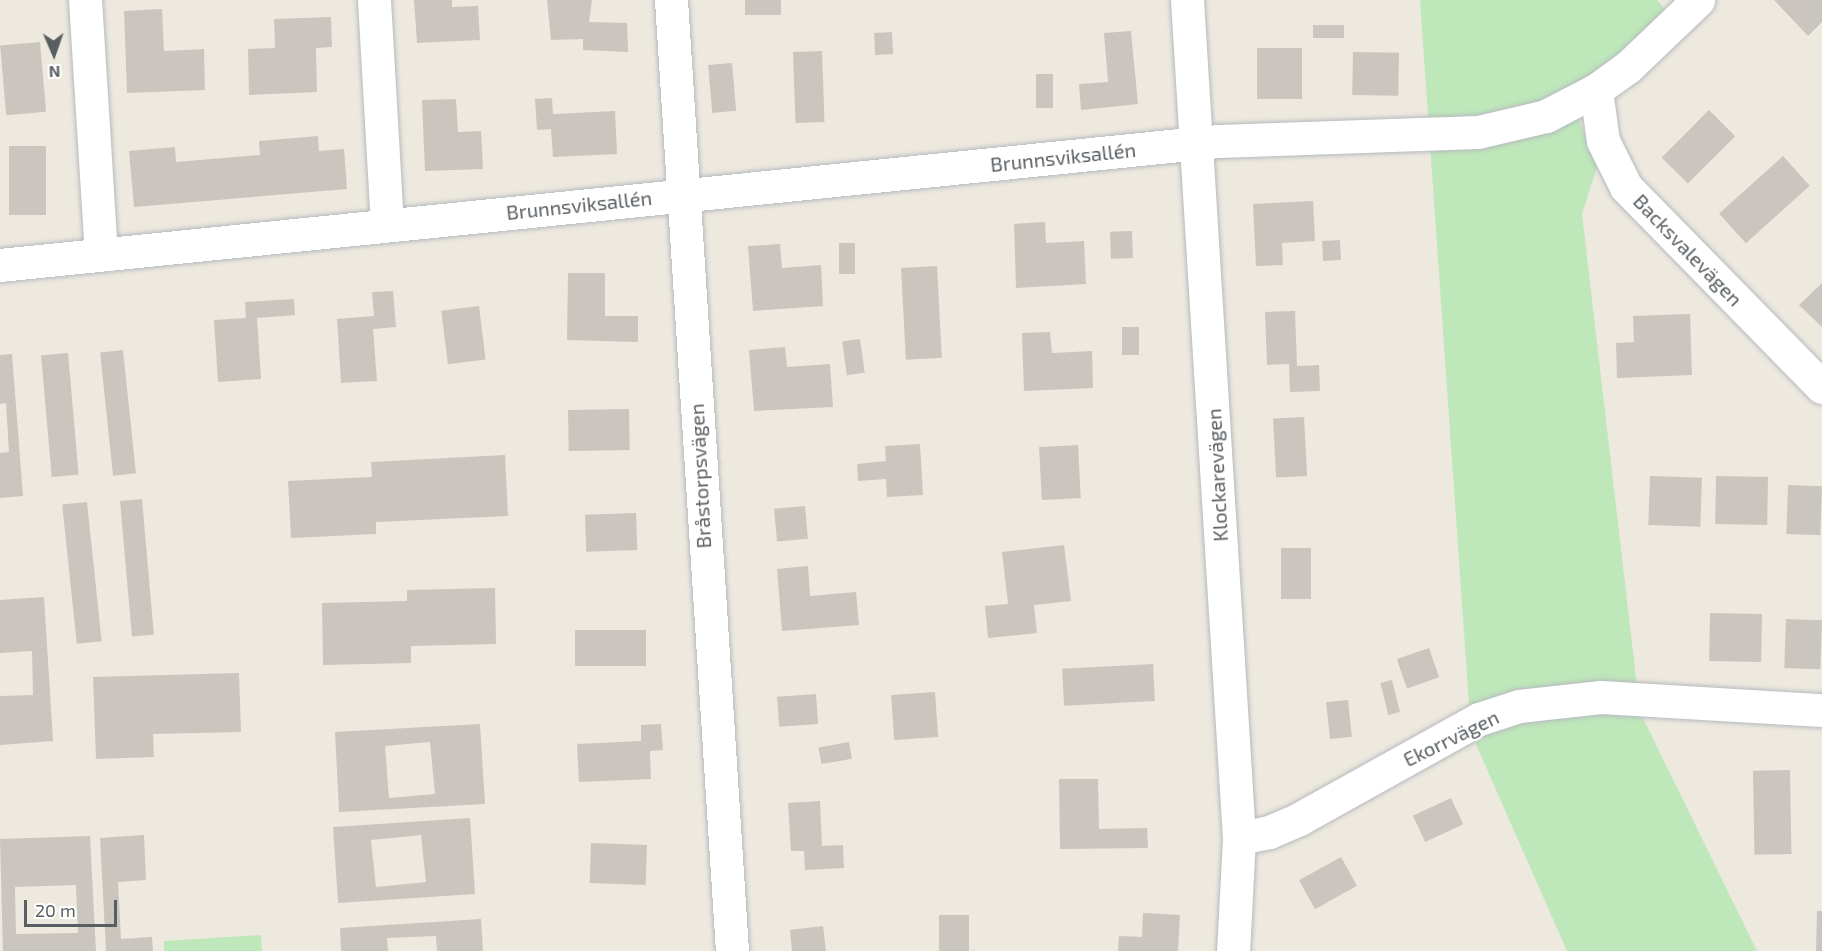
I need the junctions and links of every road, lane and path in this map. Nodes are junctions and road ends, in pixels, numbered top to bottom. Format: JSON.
{"nodes":[{"id":1,"x":85,"y":0,"type":"edge"},
{"id":2,"x":374,"y":0,"type":"edge"},
{"id":3,"x":671,"y":0,"type":"edge"},
{"id":4,"x":1187,"y":0,"type":"edge"},
{"id":5,"x":1698,"y":0,"type":"edge"},
{"id":6,"x":1596,"y":90,"type":"junction"},
{"id":7,"x":1196,"y":144,"type":"junction"},
{"id":8,"x":683,"y":194,"type":"junction"},
{"id":9,"x":387,"y":225,"type":"junction"},
{"id":10,"x":101,"y":254,"type":"junction"},
{"id":11,"x":0,"y":265,"type":"edge"},
{"id":12,"x":1822,"y":387,"type":"edge"},
{"id":13,"x":1822,"y":710,"type":"edge"},
{"id":14,"x":1239,"y":838,"type":"junction"},
{"id":15,"x":732,"y":951,"type":"edge"},
{"id":16,"x":1233,"y":951,"type":"edge"}],
"edges":[{"from":1,"to":10,"type":"street"},
{"from":2,"to":9,"type":"street"},
{"from":3,"to":8,"type":"street","name":"Bråstorpsvägen"},
{"from":4,"to":7,"type":"street","name":"Klockarevägen"},
{"from":5,"to":6,"type":"street","name":"Brunnsviksallén"},
{"from":6,"to":7,"type":"street","name":"Brunnsviksallén"},
{"from":6,"to":12,"type":"street","name":"Backsvalevägen"},
{"from":7,"to":8,"type":"street","name":"Brunnsviksallén"},
{"from":7,"to":14,"type":"street","name":"Klockarevägen"},
{"from":8,"to":9,"type":"street","name":"Brunnsviksallén"},
{"from":8,"to":15,"type":"street","name":"Bråstorpsvägen"},
{"from":9,"to":10,"type":"street","name":"Brunnsviksallén"},
{"from":10,"to":11,"type":"street","name":"Brunnsviksallén"},
{"from":13,"to":14,"type":"street","name":"Ekorrvägen"},
{"from":14,"to":16,"type":"street","name":"Klockarevägen"}]}
